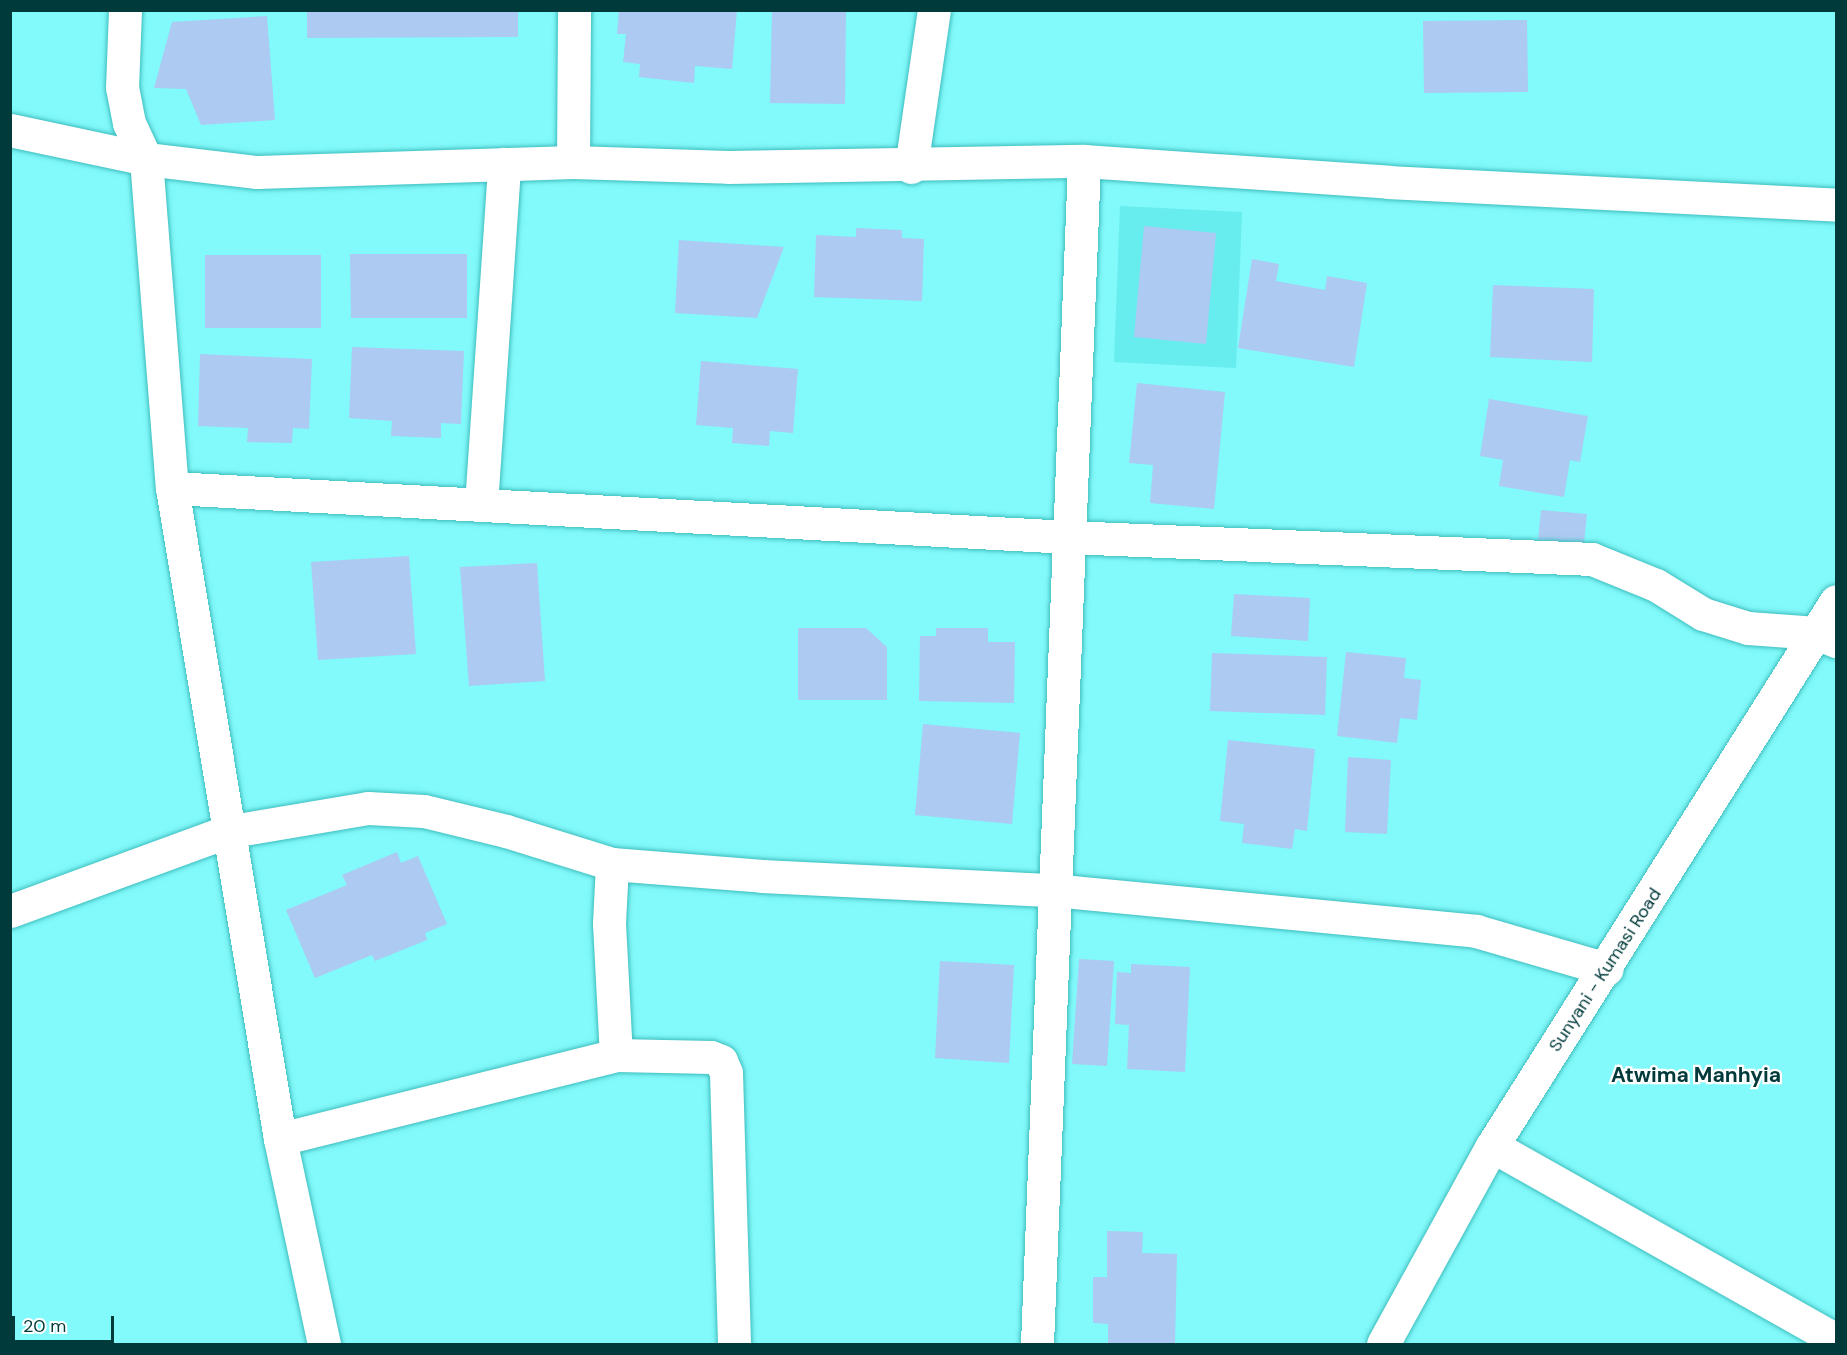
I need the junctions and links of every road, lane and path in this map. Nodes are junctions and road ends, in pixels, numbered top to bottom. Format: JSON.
{"nodes":[{"id":1,"x":125,"y":10,"type":"edge"},
{"id":2,"x":574,"y":10,"type":"edge"},
{"id":3,"x":934,"y":10,"type":"edge"},
{"id":4,"x":10,"y":130,"type":"edge"},
{"id":5,"x":146,"y":159,"type":"junction"},
{"id":6,"x":1084,"y":161,"type":"junction"},
{"id":7,"x":573,"y":162,"type":"junction"},
{"id":8,"x":504,"y":164,"type":"junction"},
{"id":9,"x":911,"y":167,"type":"junction"},
{"id":10,"x":1836,"y":205,"type":"edge"},
{"id":11,"x":172,"y":488,"type":"junction"},
{"id":12,"x":481,"y":505,"type":"junction"},
{"id":13,"x":1068,"y":537,"type":"junction"},
{"id":14,"x":1836,"y":601,"type":"edge"},
{"id":15,"x":1827,"y":637,"type":"edge"},
{"id":16,"x":226,"y":832,"type":"junction"},
{"id":17,"x":612,"y":864,"type":"junction"},
{"id":18,"x":1052,"y":890,"type":"junction"},
{"id":19,"x":10,"y":911,"type":"edge"},
{"id":20,"x":1607,"y":969,"type":"junction"},
{"id":21,"x":616,"y":1055,"type":"junction"},
{"id":22,"x":280,"y":1139,"type":"junction"},
{"id":23,"x":1492,"y":1146,"type":"junction"},
{"id":24,"x":1836,"y":1340,"type":"edge"},
{"id":25,"x":324,"y":1344,"type":"edge"},
{"id":26,"x":734,"y":1344,"type":"edge"},
{"id":27,"x":1037,"y":1344,"type":"edge"},
{"id":28,"x":1383,"y":1344,"type":"edge"}],
"edges":[{"from":1,"to":5,"type":"street"},
{"from":2,"to":7,"type":"street"},
{"from":3,"to":9,"type":"street"},
{"from":4,"to":5,"type":"street"},
{"from":5,"to":8,"type":"street"},
{"from":5,"to":11,"type":"street"},
{"from":6,"to":9,"type":"street"},
{"from":6,"to":10,"type":"street"},
{"from":6,"to":13,"type":"street"},
{"from":7,"to":8,"type":"street"},
{"from":7,"to":9,"type":"street"},
{"from":8,"to":12,"type":"street"},
{"from":11,"to":12,"type":"street"},
{"from":11,"to":16,"type":"street"},
{"from":12,"to":13,"type":"street"},
{"from":13,"to":15,"type":"street"},
{"from":13,"to":18,"type":"street"},
{"from":14,"to":15,"type":"street","name":"Sunyani - Kumasi Road"},
{"from":15,"to":20,"type":"street","name":"Sunyani - Kumasi Road"},
{"from":16,"to":17,"type":"street"},
{"from":16,"to":19,"type":"street"},
{"from":16,"to":22,"type":"street"},
{"from":17,"to":18,"type":"street"},
{"from":17,"to":21,"type":"street"},
{"from":18,"to":20,"type":"street"},
{"from":18,"to":27,"type":"street"},
{"from":20,"to":23,"type":"street","name":"Sunyani - Kumasi Road"},
{"from":21,"to":22,"type":"street"},
{"from":21,"to":26,"type":"street"},
{"from":22,"to":25,"type":"street"},
{"from":23,"to":24,"type":"street"},
{"from":23,"to":28,"type":"street","name":"Sunyani - Kumasi Road"}]}
